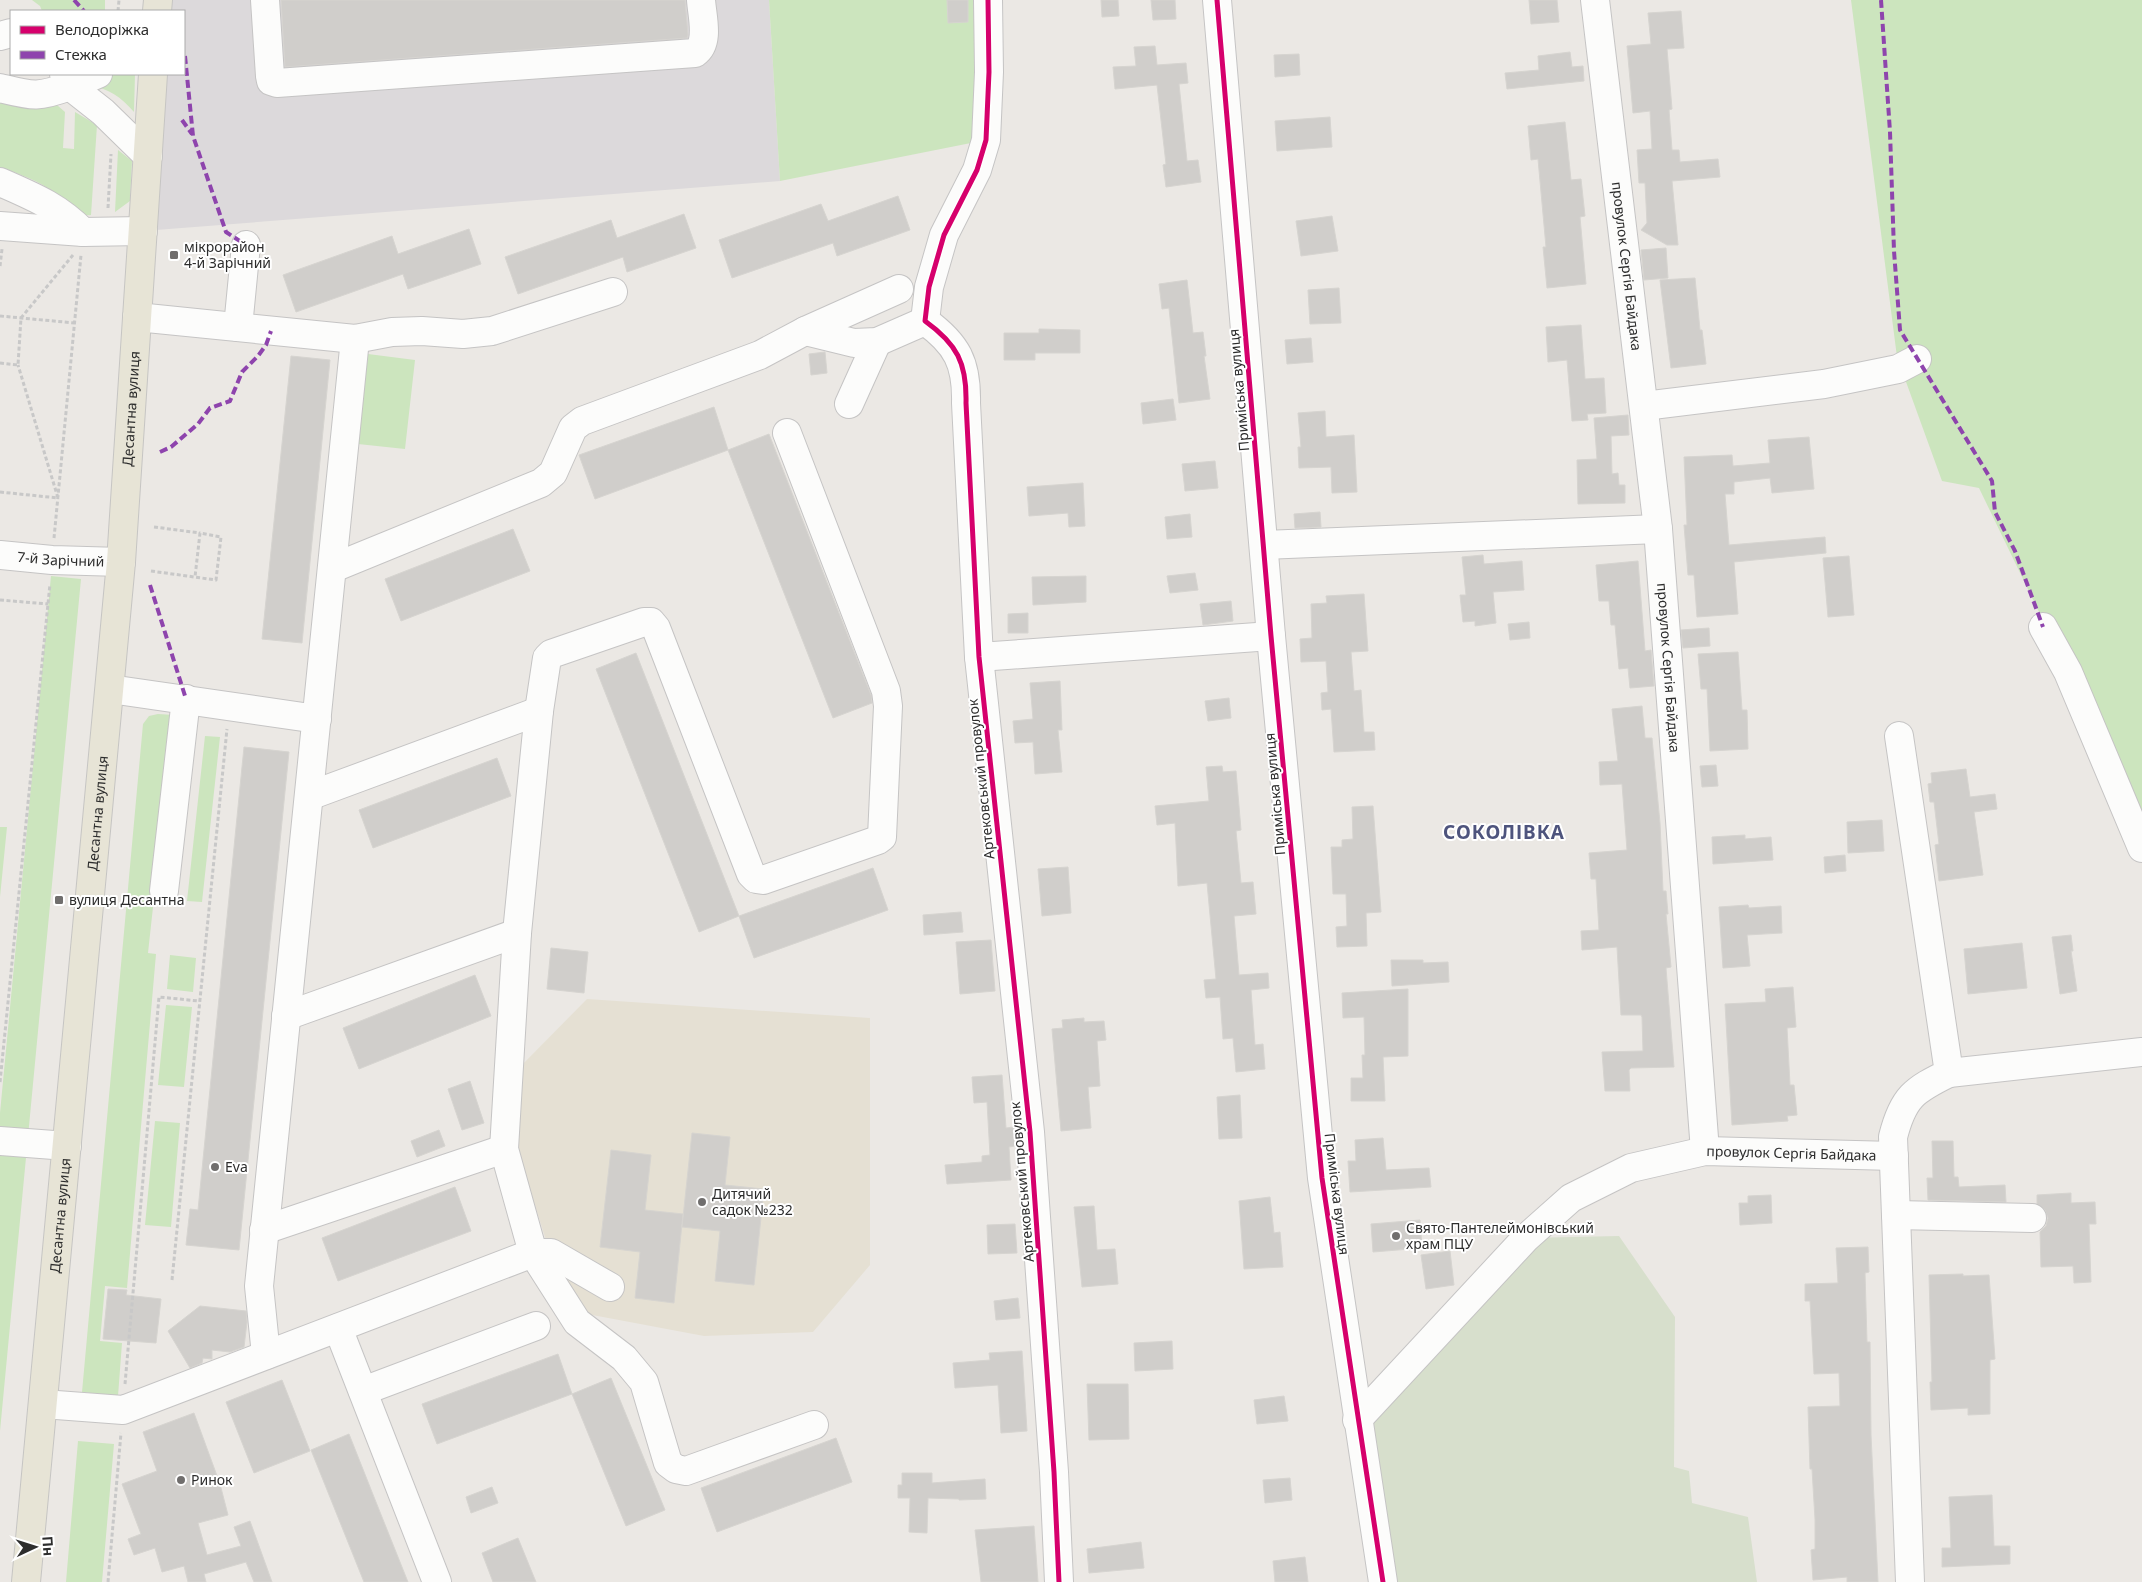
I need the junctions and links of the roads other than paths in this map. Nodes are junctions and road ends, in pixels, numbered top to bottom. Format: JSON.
{"nodes":[{"id":1,"x":265,"y":0,"type":"edge"},
{"id":2,"x":701,"y":0,"type":"edge"},
{"id":3,"x":988,"y":0,"type":"edge"},
{"id":4,"x":1218,"y":0,"type":"edge"},
{"id":5,"x":1595,"y":0,"type":"edge"},
{"id":6,"x":93,"y":75,"type":"edge"},
{"id":7,"x":153,"y":75,"type":"edge"},
{"id":8,"x":67,"y":80,"type":"edge"},
{"id":9,"x":0,"y":88,"type":"edge"},
{"id":10,"x":148,"y":156,"type":"junction"},
{"id":11,"x":0,"y":182,"type":"edge"},
{"id":12,"x":0,"y":226,"type":"edge"},
{"id":13,"x":143,"y":231,"type":"junction"},
{"id":14,"x":82,"y":238,"type":"junction"},
{"id":15,"x":246,"y":244,"type":"dead end"},
{"id":16,"x":899,"y":290,"type":"dead end"},
{"id":17,"x":613,"y":292,"type":"dead end"},
{"id":18,"x":137,"y":317,"type":"junction"},
{"id":19,"x":925,"y":321,"type":"junction"},
{"id":20,"x":238,"y":327,"type":"junction"},
{"id":21,"x":805,"y":331,"type":"junction"},
{"id":22,"x":355,"y":339,"type":"junction"},
{"id":23,"x":877,"y":342,"type":"junction"},
{"id":24,"x":1917,"y":359,"type":"dead end"},
{"id":25,"x":849,"y":404,"type":"dead end"},
{"id":26,"x":1644,"y":406,"type":"junction"},
{"id":27,"x":787,"y":433,"type":"dead end"},
{"id":28,"x":1658,"y":529,"type":"junction"},
{"id":29,"x":1264,"y":545,"type":"junction"},
{"id":30,"x":0,"y":555,"type":"edge"},
{"id":31,"x":121,"y":562,"type":"junction"},
{"id":32,"x":333,"y":568,"type":"junction"},
{"id":33,"x":2043,"y":627,"type":"dead end"},
{"id":34,"x":1271,"y":636,"type":"junction"},
{"id":35,"x":979,"y":657,"type":"junction"},
{"id":36,"x":110,"y":689,"type":"junction"},
{"id":37,"x":186,"y":700,"type":"junction"},
{"id":38,"x":539,"y":711,"type":"junction"},
{"id":39,"x":317,"y":719,"type":"junction"},
{"id":40,"x":1899,"y":736,"type":"dead end"},
{"id":41,"x":309,"y":796,"type":"junction"},
{"id":42,"x":2142,"y":848,"type":"edge"},
{"id":43,"x":164,"y":891,"type":"dead end"},
{"id":44,"x":517,"y":933,"type":"junction"},
{"id":45,"x":286,"y":1016,"type":"junction"},
{"id":46,"x":2142,"y":1052,"type":"edge"},
{"id":47,"x":1949,"y":1073,"type":"junction"},
{"id":48,"x":0,"y":1141,"type":"edge"},
{"id":49,"x":67,"y":1146,"type":"junction"},
{"id":50,"x":504,"y":1148,"type":"junction"},
{"id":51,"x":1705,"y":1151,"type":"junction"},
{"id":52,"x":1894,"y":1156,"type":"junction"},
{"id":53,"x":1896,"y":1215,"type":"junction"},
{"id":54,"x":2032,"y":1218,"type":"dead end"},
{"id":55,"x":264,"y":1230,"type":"junction"},
{"id":56,"x":533,"y":1253,"type":"junction"},
{"id":57,"x":610,"y":1287,"type":"dead end"},
{"id":58,"x":536,"y":1326,"type":"dead end"},
{"id":59,"x":338,"y":1328,"type":"junction"},
{"id":60,"x":266,"y":1355,"type":"junction"},
{"id":61,"x":363,"y":1391,"type":"junction"},
{"id":62,"x":43,"y":1404,"type":"junction"},
{"id":63,"x":1357,"y":1420,"type":"junction"},
{"id":64,"x":814,"y":1425,"type":"dead end"},
{"id":65,"x":26,"y":1582,"type":"edge"},
{"id":66,"x":437,"y":1582,"type":"edge"},
{"id":67,"x":1060,"y":1582,"type":"edge"},
{"id":68,"x":1383,"y":1582,"type":"edge"},
{"id":69,"x":1910,"y":1582,"type":"edge"}],
"edges":[{"from":1,"to":2,"type":"street"},
{"from":3,"to":19,"type":"street"},
{"from":4,"to":29,"type":"street","name":"Приміська вулиця"},
{"from":5,"to":26,"type":"street","name":"провулок Сергія Байдака"},
{"from":6,"to":8,"type":"street"},
{"from":7,"to":10,"type":"main road","name":"Десантна вулиця"},
{"from":8,"to":9,"type":"street"},
{"from":8,"to":10,"type":"street"},
{"from":10,"to":13,"type":"main road","name":"Десантна вулиця"},
{"from":11,"to":14,"type":"street"},
{"from":12,"to":14,"type":"street"},
{"from":13,"to":14,"type":"street"},
{"from":13,"to":18,"type":"main road","name":"Десантна вулиця"},
{"from":15,"to":20,"type":"street"},
{"from":16,"to":21,"type":"street"},
{"from":17,"to":22,"type":"street"},
{"from":18,"to":20,"type":"street"},
{"from":18,"to":31,"type":"main road","name":"Десантна вулиця"},
{"from":19,"to":23,"type":"street"},
{"from":19,"to":35,"type":"street","name":"Артековський провулок"},
{"from":20,"to":22,"type":"street"},
{"from":21,"to":23,"type":"street"},
{"from":21,"to":32,"type":"street"},
{"from":22,"to":32,"type":"street"},
{"from":23,"to":25,"type":"street"},
{"from":24,"to":26,"type":"street"},
{"from":26,"to":28,"type":"street","name":"провулок Сергія Байдака"},
{"from":27,"to":38,"type":"street"},
{"from":28,"to":29,"type":"street"},
{"from":28,"to":51,"type":"street","name":"провулок Сергія Байдака"},
{"from":29,"to":34,"type":"street","name":"Приміська вулиця"},
{"from":30,"to":31,"type":"street","name":"7-й Зарічний"},
{"from":31,"to":36,"type":"main road","name":"Десантна вулиця"},
{"from":32,"to":39,"type":"street"},
{"from":33,"to":42,"type":"street"},
{"from":34,"to":35,"type":"street"},
{"from":34,"to":63,"type":"street","name":"Приміська вулиця"},
{"from":35,"to":67,"type":"street","name":"Артековський провулок"},
{"from":36,"to":37,"type":"street"},
{"from":36,"to":49,"type":"main road","name":"Десантна вулиця"},
{"from":37,"to":39,"type":"street"},
{"from":37,"to":43,"type":"street"},
{"from":38,"to":41,"type":"street"},
{"from":38,"to":44,"type":"street"},
{"from":39,"to":41,"type":"street"},
{"from":40,"to":47,"type":"street"},
{"from":41,"to":45,"type":"street"},
{"from":44,"to":45,"type":"street"},
{"from":44,"to":50,"type":"street"},
{"from":45,"to":55,"type":"street"},
{"from":46,"to":47,"type":"street"},
{"from":47,"to":52,"type":"street","name":"провулок Сергія Байдака"},
{"from":48,"to":49,"type":"street"},
{"from":49,"to":62,"type":"main road","name":"Десантна вулиця"},
{"from":50,"to":55,"type":"street"},
{"from":50,"to":56,"type":"street"},
{"from":51,"to":52,"type":"street","name":"провулок Сергія Байдака"},
{"from":51,"to":63,"type":"street"},
{"from":52,"to":53,"type":"street","name":"провулок Сергія Байдака"},
{"from":53,"to":54,"type":"street"},
{"from":53,"to":69,"type":"street","name":"провулок Сергія Байдака"},
{"from":55,"to":60,"type":"street"},
{"from":56,"to":57,"type":"street"},
{"from":56,"to":59,"type":"street"},
{"from":56,"to":64,"type":"street"},
{"from":58,"to":61,"type":"street"},
{"from":59,"to":60,"type":"street"},
{"from":59,"to":61,"type":"street"},
{"from":60,"to":62,"type":"street"},
{"from":61,"to":66,"type":"street"},
{"from":62,"to":65,"type":"main road","name":"Десантна вулиця"},
{"from":63,"to":68,"type":"street","name":"Приміська вулиця"}]}
